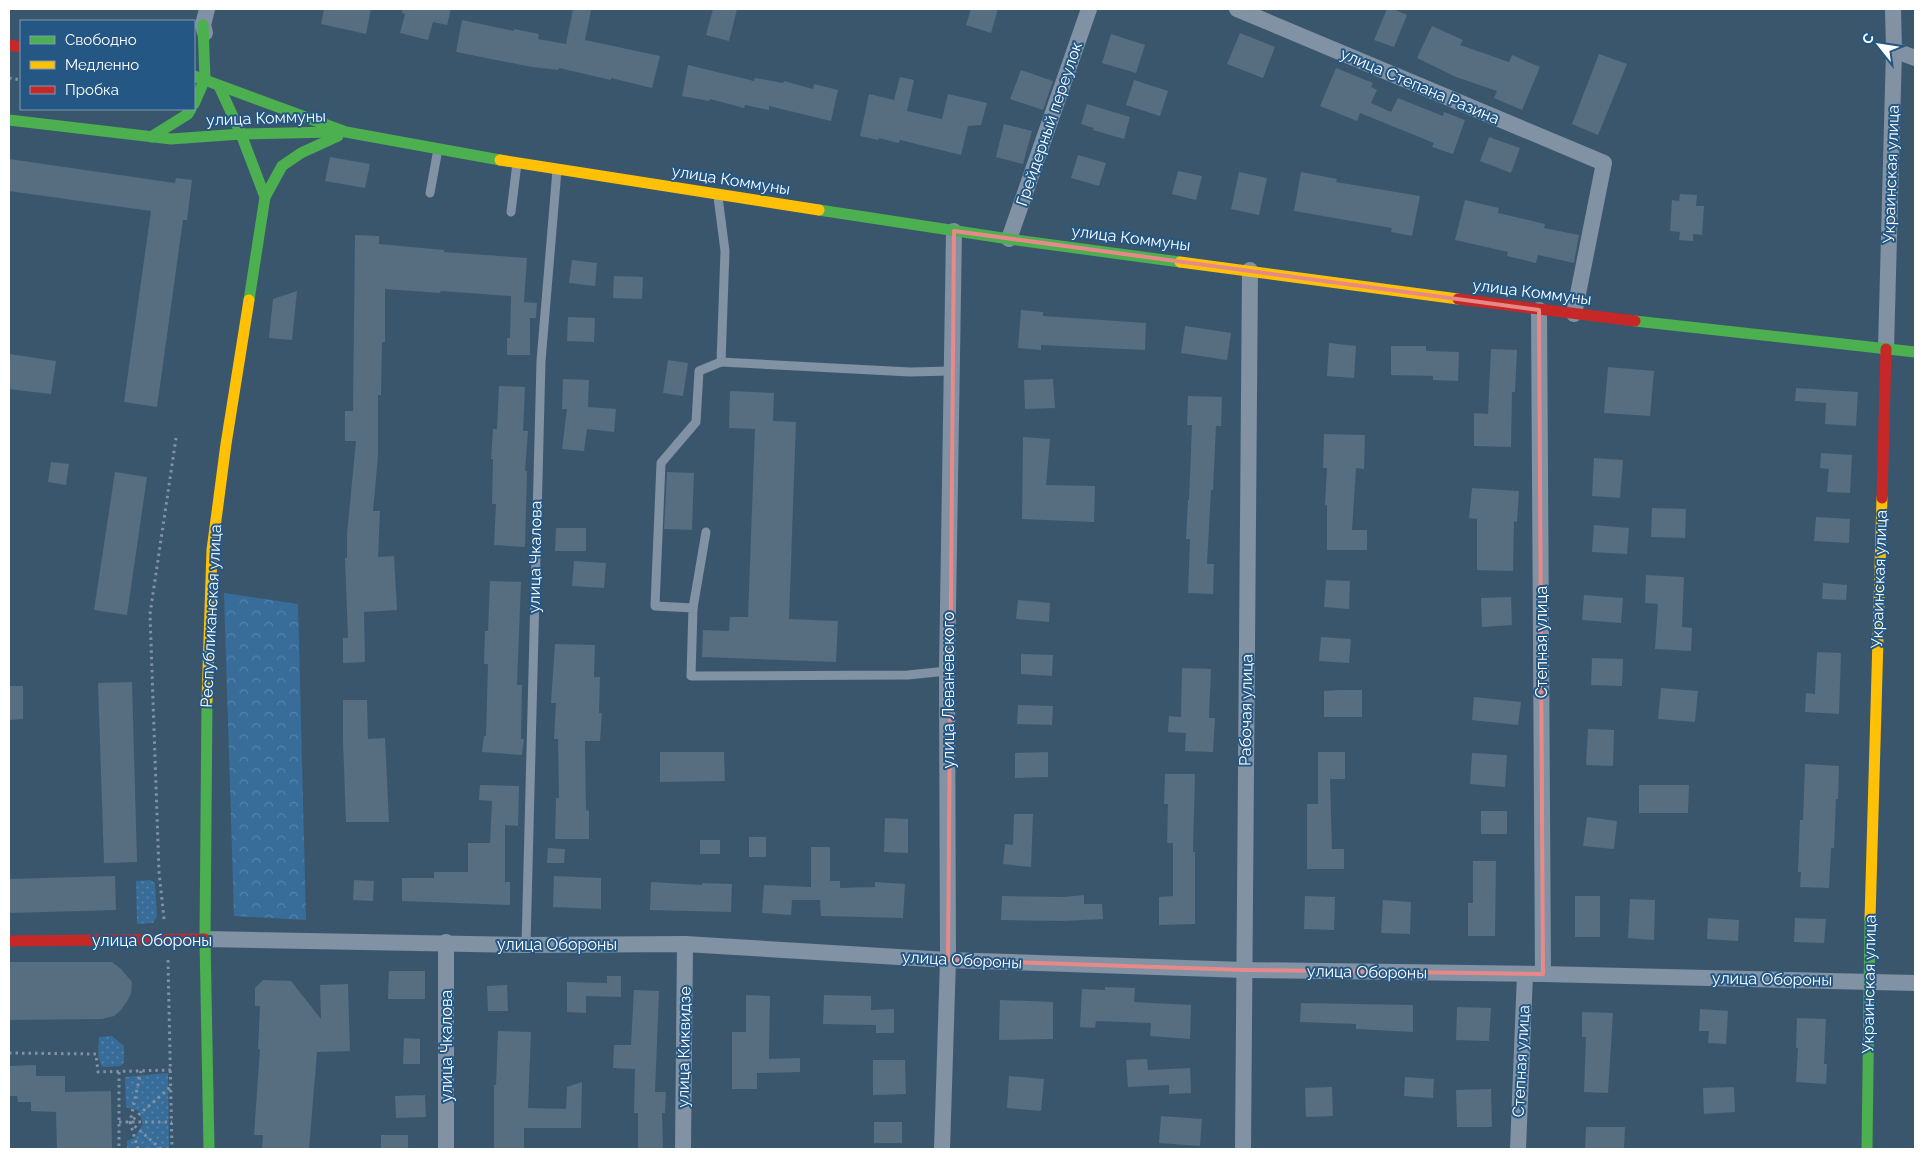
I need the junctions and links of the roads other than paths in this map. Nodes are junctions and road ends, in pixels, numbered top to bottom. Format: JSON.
{"nodes":[{"id":1,"x":1089,"y":9,"type":"edge"},
{"id":2,"x":1237,"y":9,"type":"edge"},
{"id":3,"x":1894,"y":9,"type":"edge"},
{"id":4,"x":205,"y":17,"type":"edge"},
{"id":5,"x":195,"y":37,"type":"edge"},
{"id":6,"x":1894,"y":50,"type":"junction"},
{"id":7,"x":1915,"y":58,"type":"edge"},
{"id":8,"x":206,"y":81,"type":"edge"},
{"id":9,"x":195,"y":102,"type":"edge"},
{"id":10,"x":190,"y":110,"type":"edge"},
{"id":11,"x":167,"y":116,"type":"dead end"},
{"id":12,"x":9,"y":120,"type":"edge"},
{"id":13,"x":346,"y":132,"type":"junction"},
{"id":14,"x":241,"y":134,"type":"junction"},
{"id":15,"x":151,"y":137,"type":"junction"},
{"id":16,"x":438,"y":149,"type":"junction"},
{"id":17,"x":517,"y":163,"type":"junction"},
{"id":18,"x":557,"y":170,"type":"junction"},
{"id":19,"x":430,"y":194,"type":"dead end"},
{"id":20,"x":718,"y":194,"type":"junction"},
{"id":21,"x":265,"y":197,"type":"junction"},
{"id":22,"x":511,"y":212,"type":"dead end"},
{"id":23,"x":954,"y":231,"type":"junction"},
{"id":24,"x":1009,"y":239,"type":"junction"},
{"id":25,"x":1250,"y":270,"type":"junction"},
{"id":26,"x":1539,"y":310,"type":"junction"},
{"id":27,"x":1574,"y":314,"type":"junction"},
{"id":28,"x":1886,"y":349,"type":"junction"},
{"id":29,"x":1915,"y":352,"type":"edge"},
{"id":30,"x":721,"y":362,"type":"junction"},
{"id":31,"x":952,"y":372,"type":"junction"},
{"id":32,"x":706,"y":532,"type":"dead end"},
{"id":33,"x":693,"y":608,"type":"junction"},
{"id":34,"x":947,"y":671,"type":"junction"},
{"id":35,"x":206,"y":939,"type":"junction"},
{"id":36,"x":9,"y":941,"type":"edge"},
{"id":37,"x":446,"y":942,"type":"junction"},
{"id":38,"x":685,"y":944,"type":"junction"},
{"id":39,"x":526,"y":945,"type":"junction"},
{"id":40,"x":948,"y":960,"type":"junction"},
{"id":41,"x":1244,"y":970,"type":"junction"},
{"id":42,"x":1525,"y":974,"type":"junction"},
{"id":43,"x":1543,"y":974,"type":"junction"},
{"id":44,"x":1868,"y":982,"type":"junction"},
{"id":45,"x":1915,"y":983,"type":"edge"},
{"id":46,"x":209,"y":1149,"type":"edge"},
{"id":47,"x":446,"y":1149,"type":"edge"},
{"id":48,"x":683,"y":1149,"type":"edge"},
{"id":49,"x":942,"y":1149,"type":"edge"},
{"id":50,"x":1243,"y":1149,"type":"edge"},
{"id":51,"x":1518,"y":1149,"type":"edge"},
{"id":52,"x":1867,"y":1149,"type":"edge"}],
"edges":[{"from":1,"to":24,"type":"street","name":"Грейдерный переулок"},
{"from":2,"to":27,"type":"street","name":"улица Степана Разина"},
{"from":3,"to":6,"type":"street","name":"Украинская улица"},
{"from":4,"to":5,"type":"street"},
{"from":4,"to":8,"type":"street","name":"Республиканская улица"},
{"from":6,"to":7,"type":"street"},
{"from":6,"to":28,"type":"street","name":"Украинская улица"},
{"from":8,"to":9,"type":"street"},
{"from":8,"to":13,"type":"street","name":"улица Коммуны"},
{"from":8,"to":14,"type":"street","name":"Республиканская улица"},
{"from":10,"to":15,"type":"street"},
{"from":11,"to":15,"type":"street"},
{"from":12,"to":15,"type":"street","name":"улица Коммуны"},
{"from":13,"to":14,"type":"street","name":"улица Коммуны"},
{"from":13,"to":16,"type":"street","name":"улица Коммуны"},
{"from":13,"to":21,"type":"street"},
{"from":14,"to":15,"type":"street","name":"улица Коммуны"},
{"from":14,"to":21,"type":"street","name":"Республиканская улица"},
{"from":16,"to":17,"type":"street","name":"улица Коммуны"},
{"from":16,"to":19,"type":"lane"},
{"from":17,"to":18,"type":"street","name":"улица Коммуны"},
{"from":17,"to":22,"type":"lane"},
{"from":18,"to":20,"type":"street","name":"улица Коммуны"},
{"from":18,"to":39,"type":"lane","name":"улица Чкалова"},
{"from":20,"to":23,"type":"street","name":"улица Коммуны"},
{"from":20,"to":30,"type":"lane"},
{"from":21,"to":35,"type":"street","name":"Республиканская улица"},
{"from":23,"to":24,"type":"street","name":"улица Коммуны"},
{"from":23,"to":31,"type":"street","name":"улица Леваневского"},
{"from":24,"to":25,"type":"street","name":"улица Коммуны"},
{"from":25,"to":26,"type":"street","name":"улица Коммуны"},
{"from":25,"to":41,"type":"street","name":"Рабочая улица"},
{"from":26,"to":27,"type":"street","name":"улица Коммуны"},
{"from":26,"to":43,"type":"street","name":"Степная улица"},
{"from":27,"to":28,"type":"street","name":"улица Коммуны"},
{"from":28,"to":29,"type":"street","name":"улица Коммуны"},
{"from":28,"to":44,"type":"street","name":"Украинская улица"},
{"from":30,"to":31,"type":"lane"},
{"from":30,"to":33,"type":"lane"},
{"from":31,"to":34,"type":"street","name":"улица Леваневского"},
{"from":32,"to":33,"type":"lane"},
{"from":33,"to":34,"type":"lane"},
{"from":34,"to":40,"type":"street","name":"улица Леваневского"},
{"from":35,"to":36,"type":"street","name":"улица Обороны"},
{"from":35,"to":37,"type":"street","name":"улица Обороны"},
{"from":35,"to":46,"type":"street","name":"Республиканская улица"},
{"from":37,"to":39,"type":"street","name":"улица Обороны"},
{"from":37,"to":47,"type":"street","name":"улица Чкалова"},
{"from":38,"to":39,"type":"street","name":"улица Обороны"},
{"from":38,"to":40,"type":"street","name":"улица Обороны"},
{"from":38,"to":48,"type":"street","name":"улица Киквидзе"},
{"from":40,"to":41,"type":"street","name":"улица Обороны"},
{"from":40,"to":49,"type":"street","name":"улица Леваневского"},
{"from":41,"to":42,"type":"street","name":"улица Обороны"},
{"from":41,"to":50,"type":"street","name":"Рабочая улица"},
{"from":42,"to":43,"type":"street","name":"улица Обороны"},
{"from":42,"to":51,"type":"street","name":"Степная улица"},
{"from":43,"to":44,"type":"street","name":"улица Обороны"},
{"from":44,"to":45,"type":"street","name":"улица Обороны"},
{"from":44,"to":52,"type":"street","name":"Украинская улица"}]}
